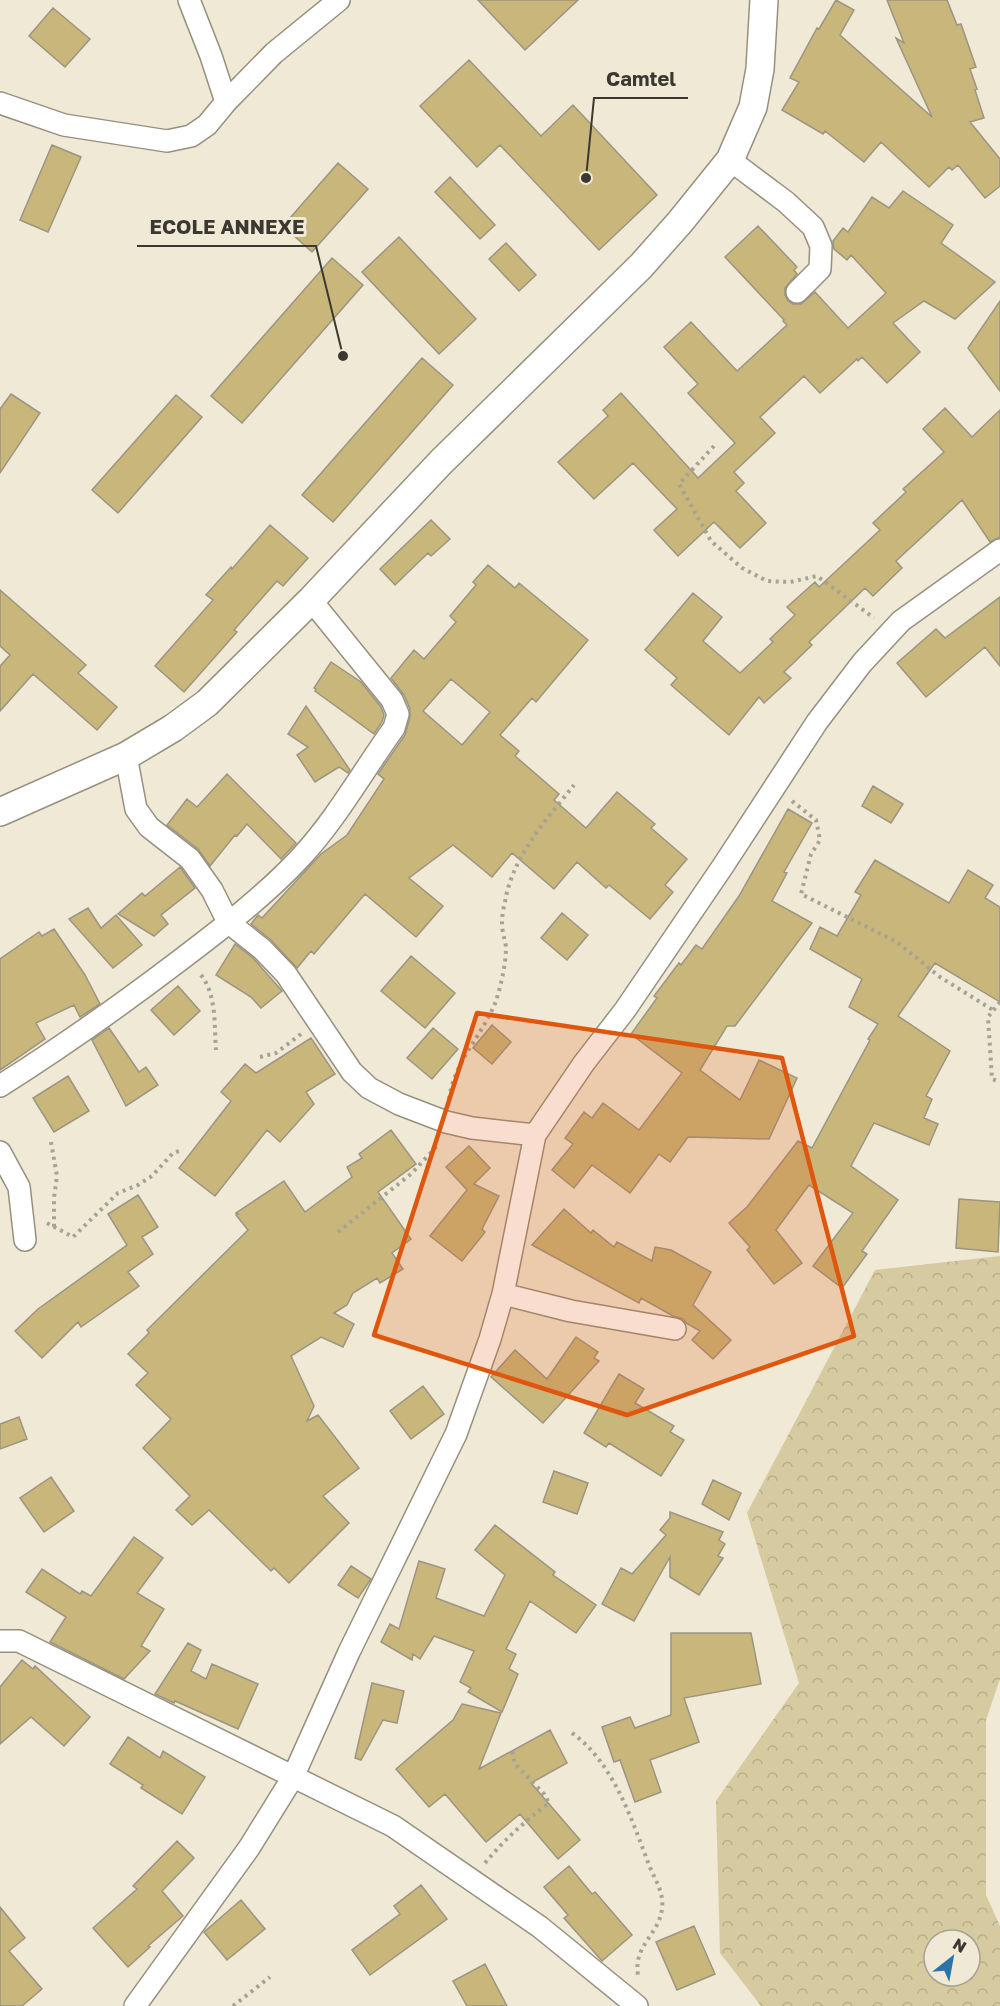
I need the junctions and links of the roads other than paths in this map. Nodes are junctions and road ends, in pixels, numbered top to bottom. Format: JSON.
{"nodes":[{"id":1,"x":189,"y":0,"type":"edge"},
{"id":2,"x":339,"y":0,"type":"edge"},
{"id":3,"x":764,"y":0,"type":"edge"},
{"id":4,"x":226,"y":102,"type":"junction"},
{"id":5,"x":0,"y":103,"type":"edge"},
{"id":6,"x":730,"y":160,"type":"junction"},
{"id":7,"x":797,"y":292,"type":"dead end"},
{"id":8,"x":1000,"y":550,"type":"edge"},
{"id":9,"x":311,"y":600,"type":"junction"},
{"id":10,"x":126,"y":756,"type":"junction"},
{"id":11,"x":0,"y":812,"type":"edge"},
{"id":12,"x":228,"y":922,"type":"junction"},
{"id":13,"x":0,"y":1086,"type":"edge"},
{"id":14,"x":535,"y":1135,"type":"junction"},
{"id":15,"x":0,"y":1152,"type":"edge"},
{"id":16,"x":25,"y":1240,"type":"dead end"},
{"id":17,"x":503,"y":1294,"type":"junction"},
{"id":18,"x":675,"y":1329,"type":"dead end"},
{"id":19,"x":0,"y":1641,"type":"edge"},
{"id":20,"x":293,"y":1777,"type":"junction"},
{"id":21,"x":634,"y":2003,"type":"edge"},
{"id":22,"x":135,"y":2006,"type":"edge"}],
"edges":[{"from":1,"to":4,"type":"street"},
{"from":2,"to":4,"type":"street"},
{"from":3,"to":6,"type":"street"},
{"from":4,"to":5,"type":"street"},
{"from":6,"to":7,"type":"street"},
{"from":6,"to":9,"type":"street"},
{"from":8,"to":14,"type":"street"},
{"from":9,"to":10,"type":"street"},
{"from":9,"to":12,"type":"street"},
{"from":10,"to":11,"type":"street"},
{"from":10,"to":12,"type":"street"},
{"from":12,"to":13,"type":"street"},
{"from":12,"to":14,"type":"street"},
{"from":14,"to":17,"type":"street"},
{"from":15,"to":16,"type":"street"},
{"from":17,"to":18,"type":"street"},
{"from":17,"to":20,"type":"street"},
{"from":19,"to":20,"type":"street"},
{"from":20,"to":21,"type":"street"},
{"from":20,"to":22,"type":"street"}]}
